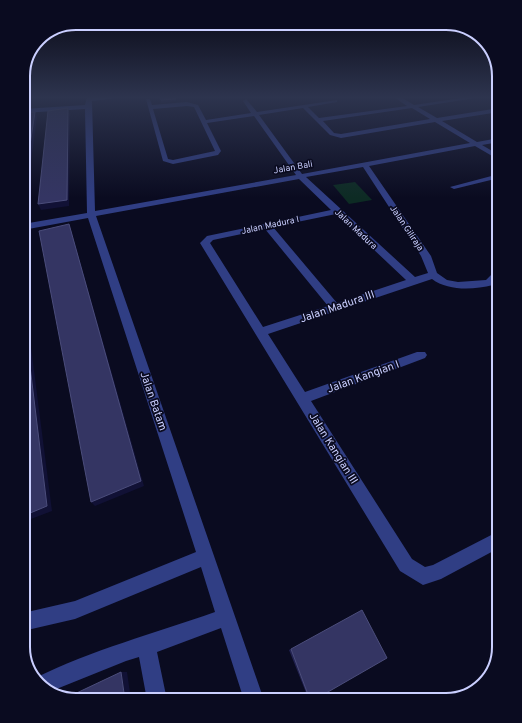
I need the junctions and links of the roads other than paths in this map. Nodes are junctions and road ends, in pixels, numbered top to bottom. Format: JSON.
{"nodes":[{"id":1,"x":89,"y":131,"type":"edge"},
{"id":2,"x":157,"y":131,"type":"edge"},
{"id":3,"x":208,"y":131,"type":"edge"},
{"id":4,"x":268,"y":131,"type":"edge"},
{"id":5,"x":329,"y":131,"type":"edge"},
{"id":6,"x":374,"y":131,"type":"edge"},
{"id":7,"x":453,"y":131,"type":"edge"},
{"id":8,"x":492,"y":141,"type":"edge"},
{"id":9,"x":475,"y":144,"type":"junction"},
{"id":10,"x":492,"y":154,"type":"edge"},
{"id":11,"x":366,"y":165,"type":"junction"},
{"id":12,"x":300,"y":176,"type":"junction"},
{"id":13,"x":492,"y":178,"type":"edge"},
{"id":14,"x":454,"y":187,"type":"dead end"},
{"id":15,"x":337,"y":210,"type":"junction"},
{"id":16,"x":92,"y":214,"type":"junction"},
{"id":17,"x":30,"y":226,"type":"edge"},
{"id":18,"x":267,"y":226,"type":"junction"},
{"id":19,"x":205,"y":242,"type":"joint"},
{"id":20,"x":434,"y":275,"type":"junction"},
{"id":21,"x":492,"y":280,"type":"edge"},
{"id":22,"x":413,"y":281,"type":"junction"},
{"id":23,"x":335,"y":306,"type":"junction"},
{"id":24,"x":261,"y":332,"type":"junction"},
{"id":25,"x":421,"y":355,"type":"dead end"},
{"id":26,"x":304,"y":398,"type":"junction"},
{"id":27,"x":492,"y":543,"type":"edge"},
{"id":28,"x":206,"y":556,"type":"junction"},
{"id":29,"x":226,"y":617,"type":"junction"},
{"id":30,"x":30,"y":620,"type":"edge"},
{"id":31,"x":146,"y":646,"type":"junction"},
{"id":32,"x":48,"y":683,"type":"edge"},
{"id":33,"x":156,"y":693,"type":"edge"},
{"id":34,"x":252,"y":693,"type":"edge"}],
"edges":[{"from":1,"to":16,"type":"street","name":"Jalan Batam"},
{"from":2,"to":3,"type":"street"},
{"from":4,"to":12,"type":"street","name":"Jalan Madura"},
{"from":5,"to":6,"type":"street"},
{"from":7,"to":9,"type":"street"},
{"from":8,"to":9,"type":"street","name":"Jalan Bali"},
{"from":9,"to":10,"type":"street"},
{"from":9,"to":11,"type":"street","name":"Jalan Bali"},
{"from":11,"to":12,"type":"street","name":"Jalan Bali"},
{"from":11,"to":20,"type":"street","name":"Jalan Giliraja"},
{"from":12,"to":15,"type":"street","name":"Jalan Madura"},
{"from":12,"to":16,"type":"street","name":"Jalan Bali"},
{"from":13,"to":14,"type":"street"},
{"from":15,"to":18,"type":"street","name":"Jalan Madura I"},
{"from":15,"to":22,"type":"street","name":"Jalan Madura"},
{"from":16,"to":17,"type":"street","name":"Jalan Bali"},
{"from":16,"to":28,"type":"street","name":"Jalan Batam"},
{"from":18,"to":19,"type":"street","name":"Jalan Madura I"},
{"from":18,"to":23,"type":"street"},
{"from":19,"to":24,"type":"street","name":"Jalan Kangian III"},
{"from":20,"to":21,"type":"street"},
{"from":20,"to":22,"type":"street"},
{"from":22,"to":23,"type":"street","name":"Jalan Madura III"},
{"from":23,"to":24,"type":"street","name":"Jalan Madura III"},
{"from":24,"to":26,"type":"street","name":"Jalan Kangian III"},
{"from":25,"to":26,"type":"street","name":"Jalan Kangian I"},
{"from":26,"to":27,"type":"street","name":"Jalan Kangian III"},
{"from":28,"to":29,"type":"street","name":"Jalan Batam"},
{"from":28,"to":30,"type":"street"},
{"from":29,"to":31,"type":"street"},
{"from":29,"to":34,"type":"street","name":"Jalan Batam"},
{"from":31,"to":32,"type":"street"},
{"from":31,"to":33,"type":"street"}]}
